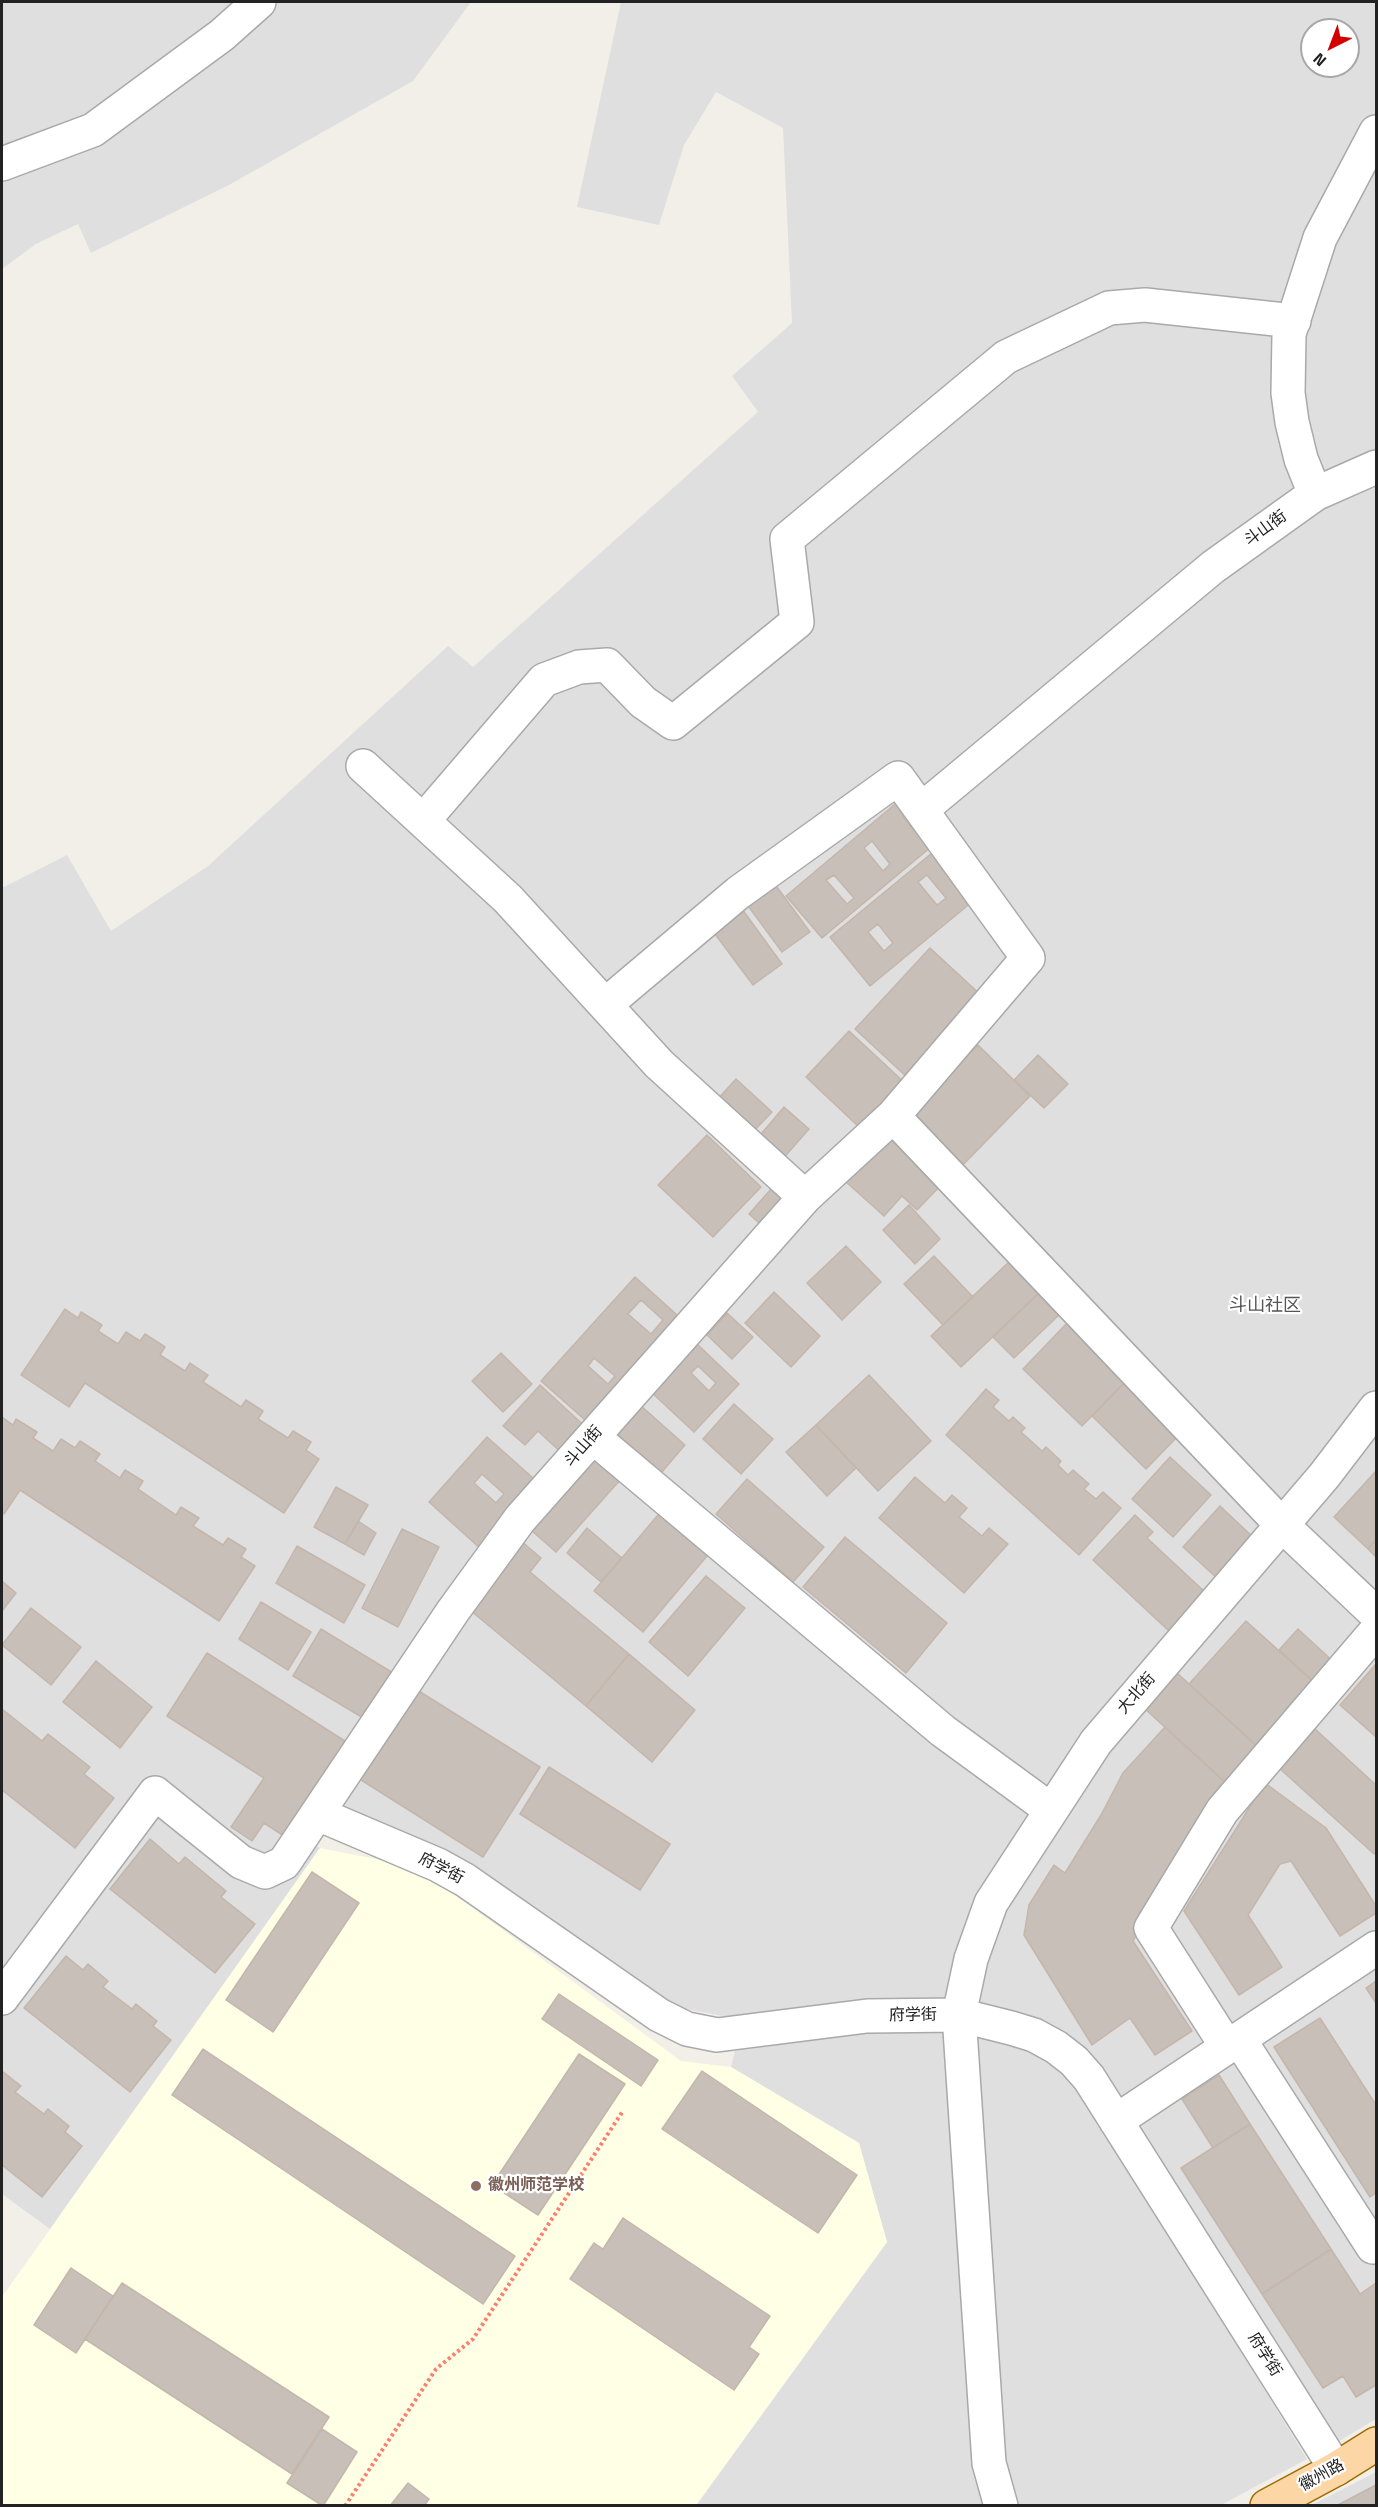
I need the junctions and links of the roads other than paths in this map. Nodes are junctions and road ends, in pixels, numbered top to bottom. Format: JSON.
{"nodes":[{"id":1,"x":259,"y":2,"type":"edge"},
{"id":2,"x":1377,"y":132,"type":"edge"},
{"id":3,"x":2,"y":164,"type":"edge"},
{"id":4,"x":1294,"y":321,"type":"junction"},
{"id":5,"x":1377,"y":467,"type":"edge"},
{"id":6,"x":1315,"y":494,"type":"junction"},
{"id":7,"x":363,"y":766,"type":"dead end"},
{"id":8,"x":921,"y":810,"type":"junction"},
{"id":9,"x":423,"y":821,"type":"junction"},
{"id":10,"x":605,"y":1005,"type":"junction"},
{"id":11,"x":893,"y":1116,"type":"junction"},
{"id":12,"x":805,"y":1197,"type":"junction"},
{"id":13,"x":1377,"y":1408,"type":"edge"},
{"id":14,"x":593,"y":1437,"type":"junction"},
{"id":15,"x":1282,"y":1526,"type":"junction"},
{"id":16,"x":1377,"y":1614,"type":"edge"},
{"id":17,"x":1377,"y":1631,"type":"edge"},
{"id":18,"x":1051,"y":1810,"type":"junction"},
{"id":19,"x":318,"y":1814,"type":"junction"},
{"id":20,"x":1377,"y":1948,"type":"edge"},
{"id":21,"x":7,"y":1980,"type":"edge"},
{"id":22,"x":959,"y":2015,"type":"junction"},
{"id":23,"x":1233,"y":2043,"type":"junction"},
{"id":24,"x":1116,"y":2121,"type":"junction"},
{"id":25,"x":1377,"y":2244,"type":"edge"},
{"id":26,"x":1377,"y":2444,"type":"edge"},
{"id":27,"x":1336,"y":2469,"type":"junction"},
{"id":28,"x":1001,"y":2505,"type":"edge"},
{"id":29,"x":1267,"y":2505,"type":"edge"}],
"edges":[{"from":1,"to":3,"type":"street"},
{"from":2,"to":4,"type":"street"},
{"from":4,"to":6,"type":"street"},
{"from":4,"to":9,"type":"street"},
{"from":5,"to":6,"type":"street","name":"斗山街"},
{"from":6,"to":8,"type":"street","name":"斗山街"},
{"from":7,"to":9,"type":"street"},
{"from":8,"to":10,"type":"street"},
{"from":8,"to":11,"type":"street","name":"斗山街"},
{"from":9,"to":10,"type":"street"},
{"from":10,"to":12,"type":"street"},
{"from":11,"to":12,"type":"street","name":"斗山街"},
{"from":11,"to":15,"type":"street"},
{"from":12,"to":14,"type":"street","name":"斗山街"},
{"from":13,"to":15,"type":"street","name":"大北街"},
{"from":14,"to":18,"type":"street"},
{"from":14,"to":19,"type":"street","name":"斗山街"},
{"from":15,"to":16,"type":"street"},
{"from":15,"to":18,"type":"street","name":"大北街"},
{"from":17,"to":23,"type":"street"},
{"from":18,"to":22,"type":"street","name":"大北街"},
{"from":19,"to":21,"type":"street","name":"斗山街"},
{"from":19,"to":22,"type":"street","name":"府学街"},
{"from":20,"to":23,"type":"street"},
{"from":22,"to":24,"type":"street","name":"府学街"},
{"from":22,"to":28,"type":"street","name":"大北街"},
{"from":23,"to":24,"type":"street"},
{"from":23,"to":25,"type":"street"},
{"from":24,"to":27,"type":"street","name":"府学街"},
{"from":26,"to":27,"type":"main road","name":"徽州路"},
{"from":27,"to":29,"type":"main road","name":"徽州路"}]}
